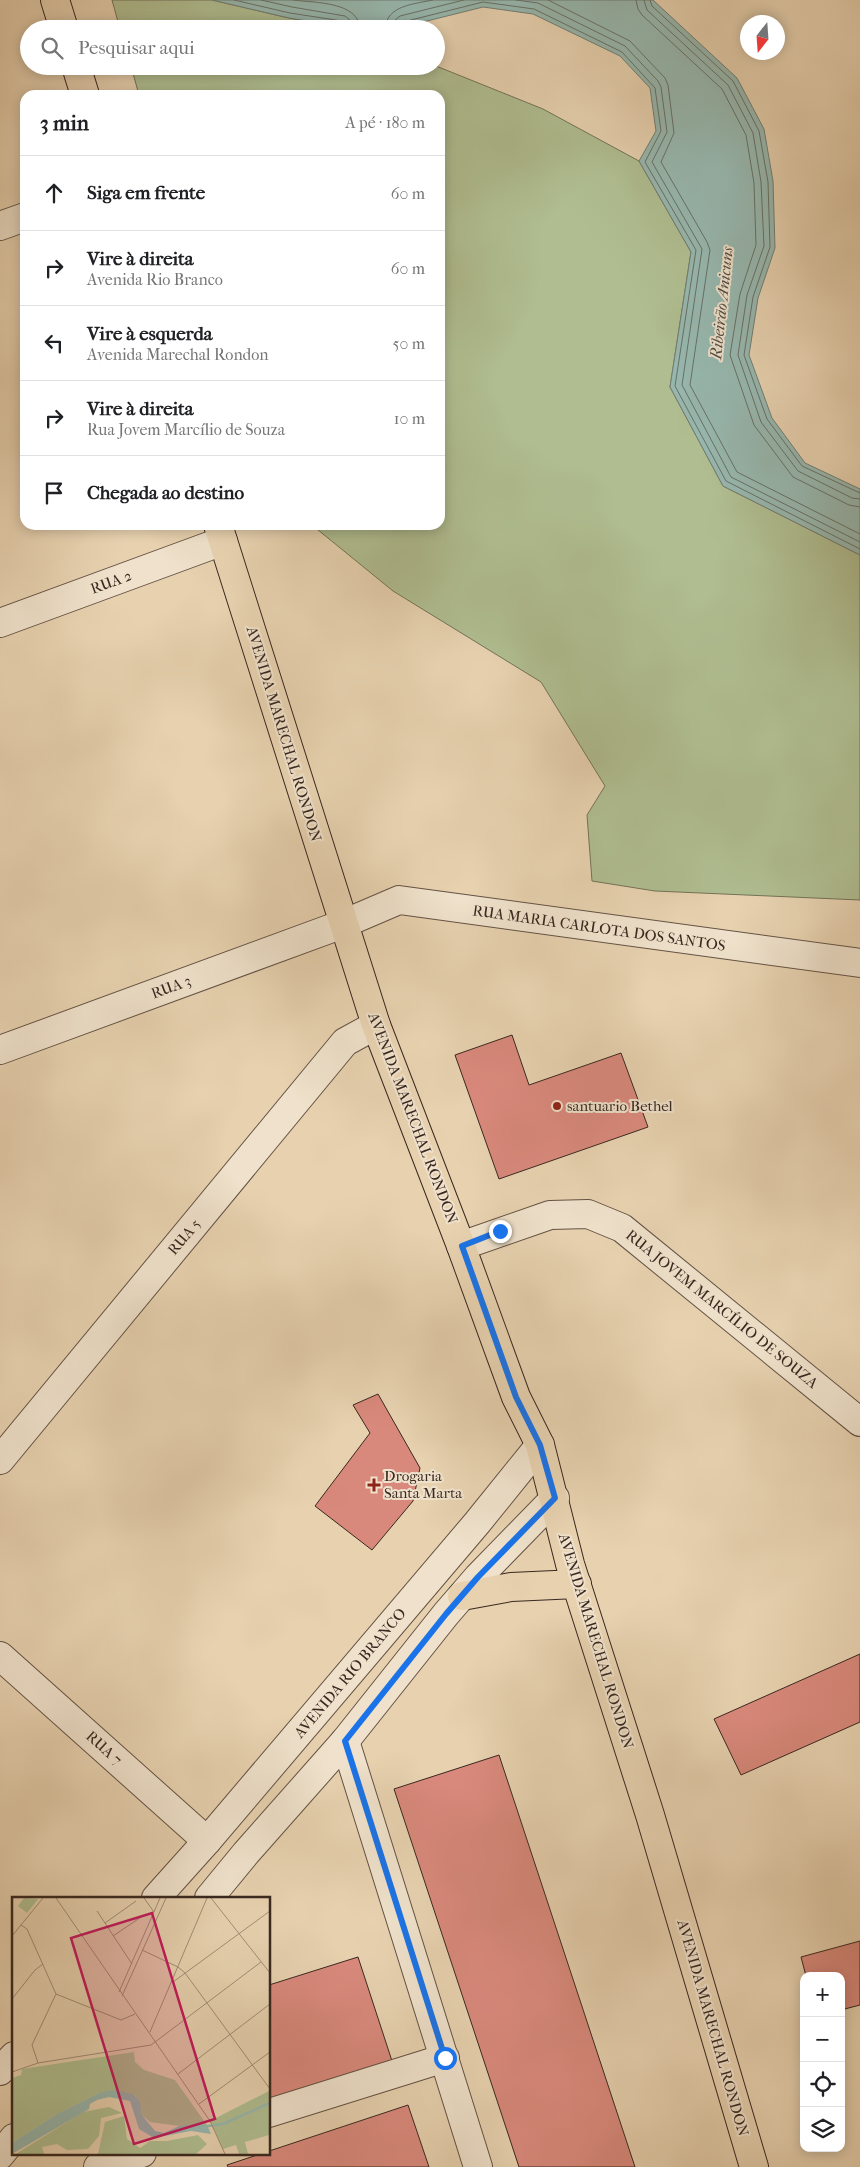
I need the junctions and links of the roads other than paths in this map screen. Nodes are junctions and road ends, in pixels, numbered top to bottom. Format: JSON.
{"nodes":[{"id":1,"x":55,"y":0,"type":"edge"},
{"id":2,"x":61,"y":20,"type":"edge"},
{"id":3,"x":79,"y":75,"type":"edge"},
{"id":4,"x":83,"y":90,"type":"edge"},
{"id":5,"x":20,"y":219,"type":"edge"},
{"id":6,"x":0,"y":226,"type":"edge"},
{"id":7,"x":220,"y":533,"type":"edge"},
{"id":8,"x":0,"y":623,"type":"edge"},
{"id":9,"x":343,"y":924,"type":"junction"},
{"id":10,"x":860,"y":964,"type":"edge"},
{"id":11,"x":376,"y":1025,"type":"junction"},
{"id":12,"x":0,"y":1050,"type":"edge"},
{"id":13,"x":462,"y":1246,"type":"junction"},
{"id":14,"x":860,"y":1422,"type":"edge"},
{"id":15,"x":10,"y":1440,"type":"edge"},
{"id":16,"x":540,"y":1445,"type":"junction"},
{"id":17,"x":0,"y":1460,"type":"edge"},
{"id":18,"x":555,"y":1498,"type":"junction"},
{"id":19,"x":577,"y":1584,"type":"junction"},
{"id":20,"x":462,"y":1596,"type":"junction"},
{"id":21,"x":0,"y":1656,"type":"edge"},
{"id":22,"x":345,"y":1741,"type":"junction"},
{"id":23,"x":207,"y":1841,"type":"junction"},
{"id":24,"x":157,"y":1897,"type":"edge"},
{"id":25,"x":210,"y":1897,"type":"edge"},
{"id":26,"x":12,"y":2058,"type":"edge"},
{"id":27,"x":445,"y":2058,"type":"junction"},
{"id":28,"x":0,"y":2071,"type":"edge"},
{"id":29,"x":270,"y":2113,"type":"edge"},
{"id":30,"x":12,"y":2140,"type":"edge"},
{"id":31,"x":139,"y":2154,"type":"edge"},
{"id":32,"x":0,"y":2155,"type":"edge"},
{"id":33,"x":98,"y":2167,"type":"edge"},
{"id":34,"x":478,"y":2167,"type":"edge"},
{"id":35,"x":754,"y":2167,"type":"edge"}],
"edges":[{"from":1,"to":2,"type":"main road"},
{"from":3,"to":4,"type":"main road"},
{"from":5,"to":6,"type":"street"},
{"from":7,"to":8,"type":"street","name":"RUA 2"},
{"from":7,"to":9,"type":"main road","name":"AVENIDA MARECHAL RONDON"},
{"from":9,"to":10,"type":"street","name":"RUA MARIA CARLOTA DOS SANTOS"},
{"from":9,"to":11,"type":"main road","name":"AVENIDA MARECHAL RONDON"},
{"from":9,"to":12,"type":"street","name":"RUA 3"},
{"from":11,"to":13,"type":"main road","name":"AVENIDA MARECHAL RONDON"},
{"from":11,"to":15,"type":"street","name":"RUA 5"},
{"from":13,"to":14,"type":"street","name":"RUA JOVEM MARCÍLIO DE SOUZA"},
{"from":13,"to":16,"type":"main road","name":"AVENIDA MARECHAL RONDON"},
{"from":15,"to":17,"type":"street","name":"RUA 5"},
{"from":16,"to":18,"type":"main road","name":"AVENIDA MARECHAL RONDON"},
{"from":16,"to":23,"type":"street","name":"AVENIDA RIO BRANCO"},
{"from":18,"to":19,"type":"main road","name":"AVENIDA MARECHAL RONDON"},
{"from":18,"to":20,"type":"street"},
{"from":19,"to":20,"type":"main road"},
{"from":19,"to":35,"type":"main road","name":"AVENIDA MARECHAL RONDON"},
{"from":20,"to":22,"type":"street"},
{"from":21,"to":23,"type":"street","name":"RUA 7"},
{"from":22,"to":25,"type":"street"},
{"from":22,"to":27,"type":"street"},
{"from":23,"to":24,"type":"street","name":"AVENIDA RIO BRANCO"},
{"from":26,"to":28,"type":"street"},
{"from":27,"to":29,"type":"street"},
{"from":27,"to":34,"type":"street"},
{"from":30,"to":32,"type":"street"},
{"from":31,"to":33,"type":"street"}]}
